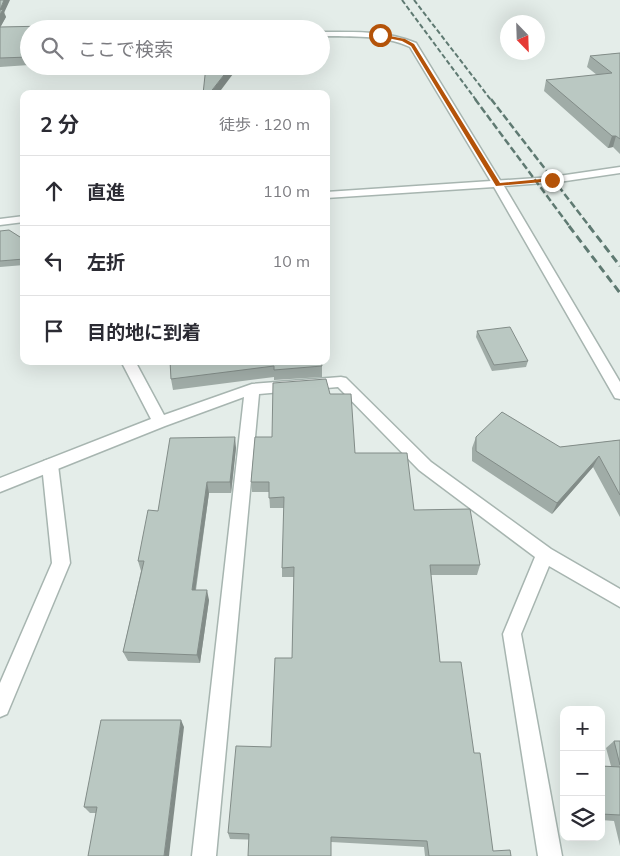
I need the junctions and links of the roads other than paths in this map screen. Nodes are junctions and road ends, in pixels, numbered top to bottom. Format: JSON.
{"nodes":[{"id":1,"x":330,"y":34,"type":"edge"},
{"id":2,"x":620,"y":170,"type":"edge"},
{"id":3,"x":498,"y":185,"type":"junction"},
{"id":4,"x":330,"y":195,"type":"edge"},
{"id":5,"x":20,"y":220,"type":"edge"},
{"id":6,"x":0,"y":222,"type":"edge"},
{"id":7,"x":130,"y":365,"type":"edge"},
{"id":8,"x":252,"y":389,"type":"junction"},
{"id":9,"x":620,"y":394,"type":"edge"},
{"id":10,"x":160,"y":422,"type":"junction"},
{"id":11,"x":50,"y":465,"type":"junction"},
{"id":12,"x":0,"y":485,"type":"edge"},
{"id":13,"x":545,"y":554,"type":"junction"},
{"id":14,"x":620,"y":599,"type":"edge"},
{"id":15,"x":0,"y":707,"type":"edge"},
{"id":16,"x":204,"y":856,"type":"edge"},
{"id":17,"x":550,"y":856,"type":"edge"}],
"edges":[{"from":1,"to":3,"type":"street"},
{"from":2,"to":3,"type":"street"},
{"from":3,"to":4,"type":"street"},
{"from":3,"to":9,"type":"street"},
{"from":5,"to":6,"type":"street"},
{"from":7,"to":10,"type":"street"},
{"from":8,"to":10,"type":"street"},
{"from":8,"to":13,"type":"street"},
{"from":8,"to":16,"type":"street"},
{"from":10,"to":11,"type":"street"},
{"from":11,"to":12,"type":"street"},
{"from":11,"to":15,"type":"street"},
{"from":13,"to":14,"type":"street"},
{"from":13,"to":17,"type":"street"}]}
